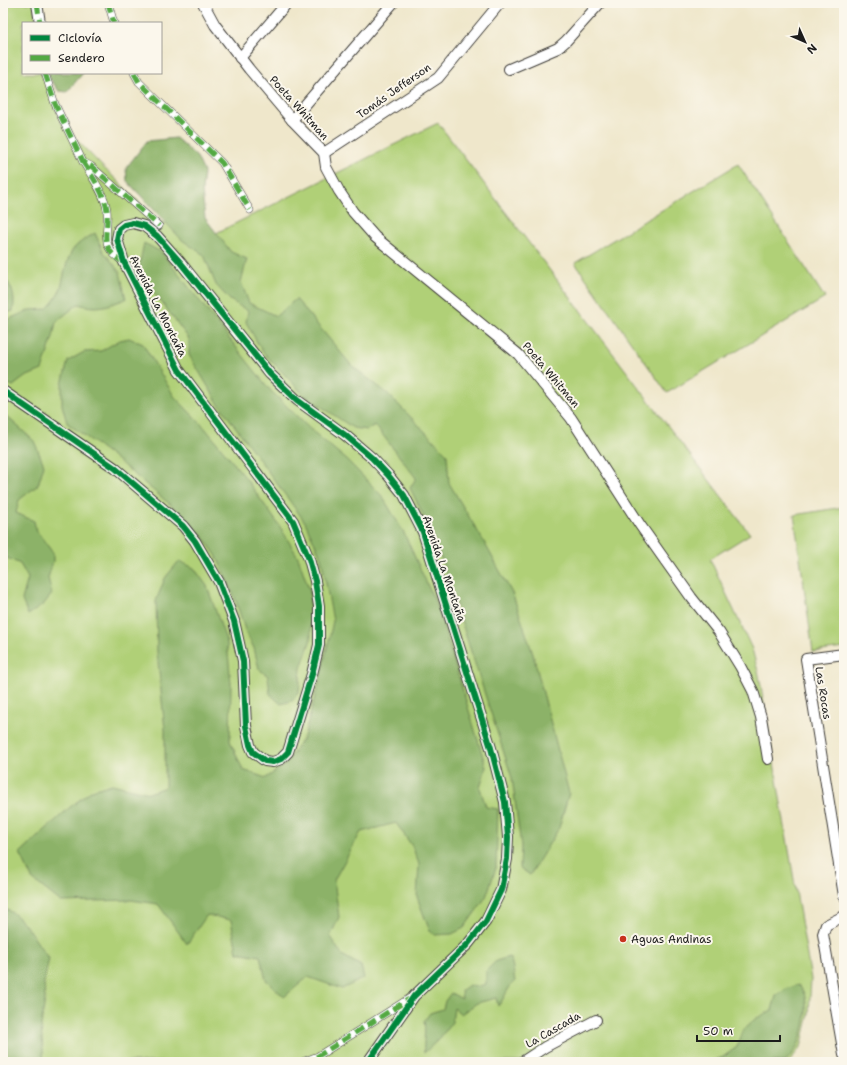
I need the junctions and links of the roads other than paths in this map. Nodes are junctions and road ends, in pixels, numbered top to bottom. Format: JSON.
{"nodes":[{"id":1,"x":37,"y":3,"type":"edge"},
{"id":2,"x":108,"y":3,"type":"edge"},
{"id":3,"x":203,"y":3,"type":"edge"},
{"id":4,"x":287,"y":3,"type":"edge"},
{"id":5,"x":393,"y":3,"type":"edge"},
{"id":6,"x":500,"y":3,"type":"edge"},
{"id":7,"x":600,"y":3,"type":"edge"},
{"id":8,"x":40,"y":22,"type":"edge"},
{"id":9,"x":114,"y":22,"type":"edge"},
{"id":10,"x":240,"y":58,"type":"junction"},
{"id":11,"x":510,"y":69,"type":"dead end"},
{"id":12,"x":45,"y":74,"type":"edge"},
{"id":13,"x":135,"y":74,"type":"edge"},
{"id":14,"x":292,"y":120,"type":"junction"},
{"id":15,"x":324,"y":153,"type":"junction"},
{"id":16,"x":83,"y":162,"type":"junction"},
{"id":17,"x":250,"y":210,"type":"dead end"},
{"id":18,"x":159,"y":226,"type":"dead end"},
{"id":19,"x":124,"y":262,"type":"junction"},
{"id":20,"x":3,"y":391,"type":"edge"},
{"id":21,"x":844,"y":654,"type":"edge"},
{"id":22,"x":768,"y":759,"type":"dead end"},
{"id":23,"x":844,"y":896,"type":"edge"},
{"id":24,"x":844,"y":916,"type":"edge"},
{"id":25,"x":414,"y":996,"type":"junction"},
{"id":26,"x":596,"y":1020,"type":"dead end"},
{"id":27,"x":844,"y":1054,"type":"edge"},
{"id":28,"x":302,"y":1062,"type":"edge"},
{"id":29,"x":368,"y":1062,"type":"edge"},
{"id":30,"x":522,"y":1062,"type":"edge"}],
"edges":[{"from":1,"to":8,"type":"street"},
{"from":2,"to":9,"type":"street"},
{"from":3,"to":10,"type":"street","name":"Poeta Whitman"},
{"from":4,"to":10,"type":"street"},
{"from":5,"to":14,"type":"street"},
{"from":6,"to":15,"type":"street","name":"Tomás Jefferson"},
{"from":7,"to":11,"type":"street"},
{"from":10,"to":14,"type":"street","name":"Poeta Whitman"},
{"from":12,"to":16,"type":"street"},
{"from":13,"to":17,"type":"street"},
{"from":14,"to":15,"type":"street","name":"Poeta Whitman"},
{"from":15,"to":22,"type":"street","name":"Poeta Whitman"},
{"from":16,"to":18,"type":"street"},
{"from":16,"to":19,"type":"street"},
{"from":19,"to":20,"type":"street","name":"Avenida La Montaña"},
{"from":19,"to":25,"type":"street","name":"Avenida La Montaña"},
{"from":21,"to":23,"type":"street","name":"Las Rocas"},
{"from":24,"to":27,"type":"street"},
{"from":25,"to":28,"type":"street"},
{"from":25,"to":29,"type":"street","name":"Avenida La Montaña"},
{"from":26,"to":30,"type":"street","name":"La Cascada"}]}
